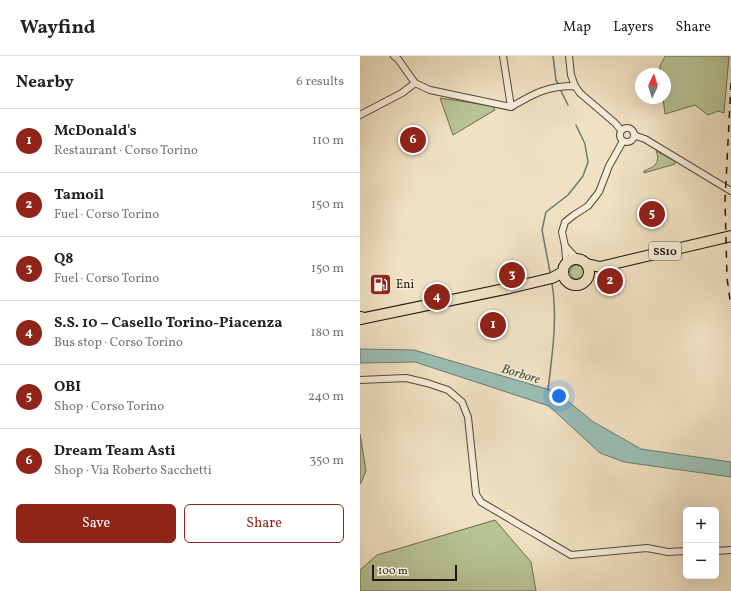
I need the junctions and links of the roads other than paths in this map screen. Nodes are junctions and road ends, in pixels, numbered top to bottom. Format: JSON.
{"nodes":[{"id":1,"x":394,"y":56,"type":"edge"},
{"id":2,"x":504,"y":56,"type":"edge"},
{"id":3,"x":569,"y":56,"type":"edge"},
{"id":4,"x":415,"y":83,"type":"junction"},
{"id":5,"x":571,"y":86,"type":"junction"},
{"id":6,"x":511,"y":107,"type":"junction"},
{"id":7,"x":360,"y":116,"type":"edge"},
{"id":8,"x":621,"y":130,"type":"junction"},
{"id":9,"x":634,"y":134,"type":"junction"},
{"id":10,"x":623,"y":141,"type":"junction"},
{"id":11,"x":731,"y":191,"type":"edge"},
{"id":12,"x":731,"y":236,"type":"edge"},
{"id":13,"x":565,"y":246,"type":"junction"},
{"id":14,"x":573,"y":260,"type":"junction"},
{"id":15,"x":587,"y":264,"type":"junction"},
{"id":16,"x":600,"y":267,"type":"junction"},
{"id":17,"x":589,"y":274,"type":"junction"},
{"id":18,"x":565,"y":276,"type":"junction"},
{"id":19,"x":360,"y":319,"type":"edge"},
{"id":20,"x":360,"y":380,"type":"edge"},
{"id":21,"x":719,"y":550,"type":"edge"},
{"id":22,"x":731,"y":550,"type":"edge"},
{"id":23,"x":683,"y":551,"type":"edge"}],
"edges":[{"from":1,"to":4,"type":"street"},
{"from":2,"to":6,"type":"street"},
{"from":3,"to":5,"type":"street"},
{"from":4,"to":6,"type":"street"},
{"from":4,"to":7,"type":"street"},
{"from":5,"to":6,"type":"street"},
{"from":5,"to":8,"type":"street"},
{"from":8,"to":9,"type":"street"},
{"from":8,"to":10,"type":"street"},
{"from":9,"to":10,"type":"street"},
{"from":9,"to":11,"type":"street"},
{"from":10,"to":13,"type":"street"},
{"from":12,"to":16,"type":"main road","number":"SS10"},
{"from":13,"to":14,"type":"street"},
{"from":13,"to":14,"type":"street"},
{"from":14,"to":15,"type":"main road","number":"SS10"},
{"from":14,"to":18,"type":"main road"},
{"from":15,"to":16,"type":"main road","number":"SS10"},
{"from":15,"to":17,"type":"main road"},
{"from":16,"to":17,"type":"main road","number":"SS10"},
{"from":17,"to":18,"type":"main road","number":"SS10"},
{"from":18,"to":19,"type":"main road"},
{"from":20,"to":23,"type":"street"},
{"from":21,"to":22,"type":"street"}]}
